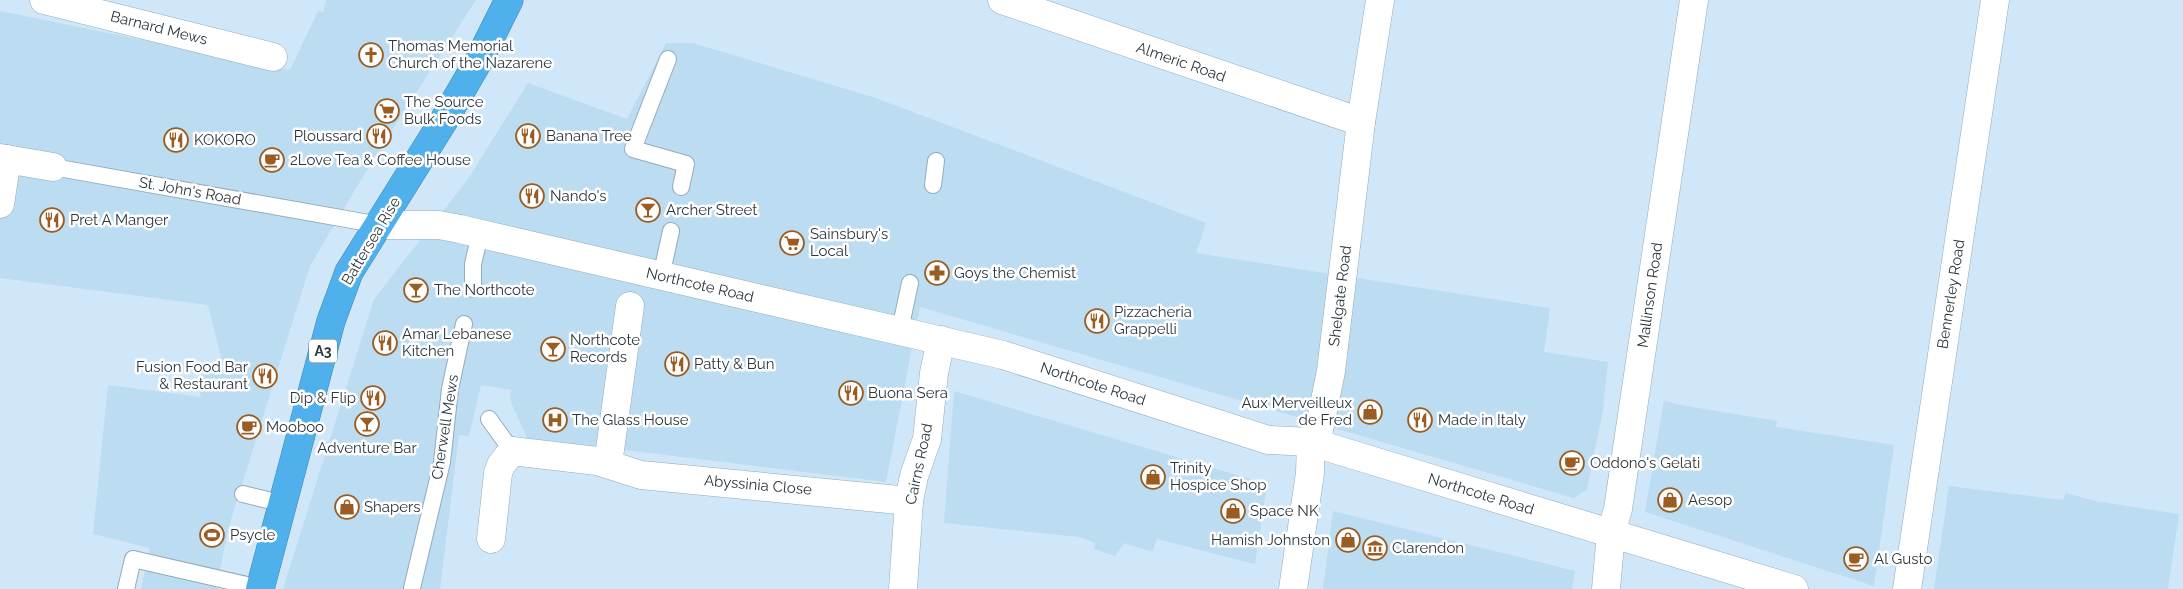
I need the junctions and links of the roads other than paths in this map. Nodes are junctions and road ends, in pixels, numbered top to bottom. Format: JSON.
{"nodes":[{"id":1,"x":44,"y":0,"type":"edge"},
{"id":2,"x":509,"y":0,"type":"edge"},
{"id":3,"x":1002,"y":0,"type":"edge"},
{"id":4,"x":1380,"y":0,"type":"edge"},
{"id":5,"x":1694,"y":0,"type":"edge"},
{"id":6,"x":1995,"y":0,"type":"edge"},
{"id":7,"x":274,"y":56,"type":"dead end"},
{"id":8,"x":668,"y":58,"type":"dead end"},
{"id":9,"x":1361,"y":122,"type":"junction"},
{"id":10,"x":4,"y":159,"type":"edge"},
{"id":11,"x":936,"y":161,"type":"dead end"},
{"id":12,"x":53,"y":168,"type":"joint"},
{"id":13,"x":933,"y":185,"type":"dead end"},
{"id":14,"x":681,"y":187,"type":"dead end"},
{"id":15,"x":0,"y":204,"type":"edge"},
{"id":16,"x":380,"y":225,"type":"junction"},
{"id":17,"x":671,"y":231,"type":"dead end"},
{"id":18,"x":480,"y":234,"type":"junction"},
{"id":19,"x":661,"y":277,"type":"junction"},
{"id":20,"x":910,"y":283,"type":"dead end"},
{"id":21,"x":473,"y":289,"type":"dead end"},
{"id":22,"x":630,"y":306,"type":"dead end"},
{"id":23,"x":464,"y":324,"type":"dead end"},
{"id":24,"x":900,"y":330,"type":"junction"},
{"id":25,"x":941,"y":340,"type":"junction"},
{"id":26,"x":489,"y":419,"type":"dead end"},
{"id":27,"x":1311,"y":442,"type":"junction"},
{"id":28,"x":512,"y":451,"type":"junction"},
{"id":29,"x":608,"y":464,"type":"junction"},
{"id":30,"x":243,"y":494,"type":"dead end"},
{"id":31,"x":909,"y":501,"type":"junction"},
{"id":32,"x":284,"y":504,"type":"junction"},
{"id":33,"x":1611,"y":533,"type":"junction"},
{"id":34,"x":491,"y":539,"type":"dead end"},
{"id":35,"x":412,"y":588,"type":"edge"},
{"id":36,"x":126,"y":589,"type":"edge"},
{"id":37,"x":260,"y":589,"type":"edge"},
{"id":38,"x":903,"y":589,"type":"edge"},
{"id":39,"x":1293,"y":589,"type":"edge"},
{"id":40,"x":1606,"y":589,"type":"edge"},
{"id":41,"x":1794,"y":589,"type":"edge"},
{"id":42,"x":1907,"y":589,"type":"edge"}],
"edges":[{"from":1,"to":7,"type":"street","name":"Barnard Mews"},
{"from":2,"to":16,"type":"highway","name":"Battersea Rise","number":"A3"},
{"from":3,"to":9,"type":"street","name":"Almeric Road"},
{"from":4,"to":9,"type":"street","name":"Shelgate Road"},
{"from":5,"to":33,"type":"street","name":"Mallinson Road"},
{"from":6,"to":42,"type":"street","name":"Bennerley Road"},
{"from":8,"to":14,"type":"lane"},
{"from":9,"to":27,"type":"street","name":"Shelgate Road"},
{"from":10,"to":12,"type":"street","name":"St. John's Road"},
{"from":10,"to":15,"type":"street"},
{"from":11,"to":13,"type":"lane"},
{"from":12,"to":16,"type":"lane","name":"St. John's Road"},
{"from":16,"to":18,"type":"street","name":"Northcote Road"},
{"from":16,"to":32,"type":"highway","name":"Battersea Rise","number":"A3"},
{"from":17,"to":19,"type":"lane"},
{"from":18,"to":19,"type":"street","name":"Northcote Road"},
{"from":18,"to":21,"type":"lane"},
{"from":19,"to":24,"type":"street","name":"Northcote Road"},
{"from":20,"to":24,"type":"lane"},
{"from":22,"to":29,"type":"street"},
{"from":23,"to":35,"type":"lane","name":"Cherwell Mews"},
{"from":24,"to":25,"type":"street","name":"Northcote Road"},
{"from":25,"to":27,"type":"street","name":"Northcote Road"},
{"from":25,"to":31,"type":"street","name":"Cairns Road"},
{"from":26,"to":28,"type":"lane"},
{"from":27,"to":33,"type":"street","name":"Northcote Road"},
{"from":27,"to":39,"type":"street","name":"Shelgate Road"},
{"from":28,"to":29,"type":"street","name":"Abyssinia Close"},
{"from":28,"to":34,"type":"street"},
{"from":29,"to":31,"type":"street","name":"Abyssinia Close"},
{"from":30,"to":32,"type":"lane"},
{"from":31,"to":38,"type":"street","name":"Cairns Road"},
{"from":32,"to":37,"type":"highway","name":"Battersea Rise","number":"A3"},
{"from":33,"to":40,"type":"street","name":"Mallinson Road"},
{"from":33,"to":41,"type":"street","name":"Northcote Road"},
{"from":36,"to":37,"type":"lane"}]}
